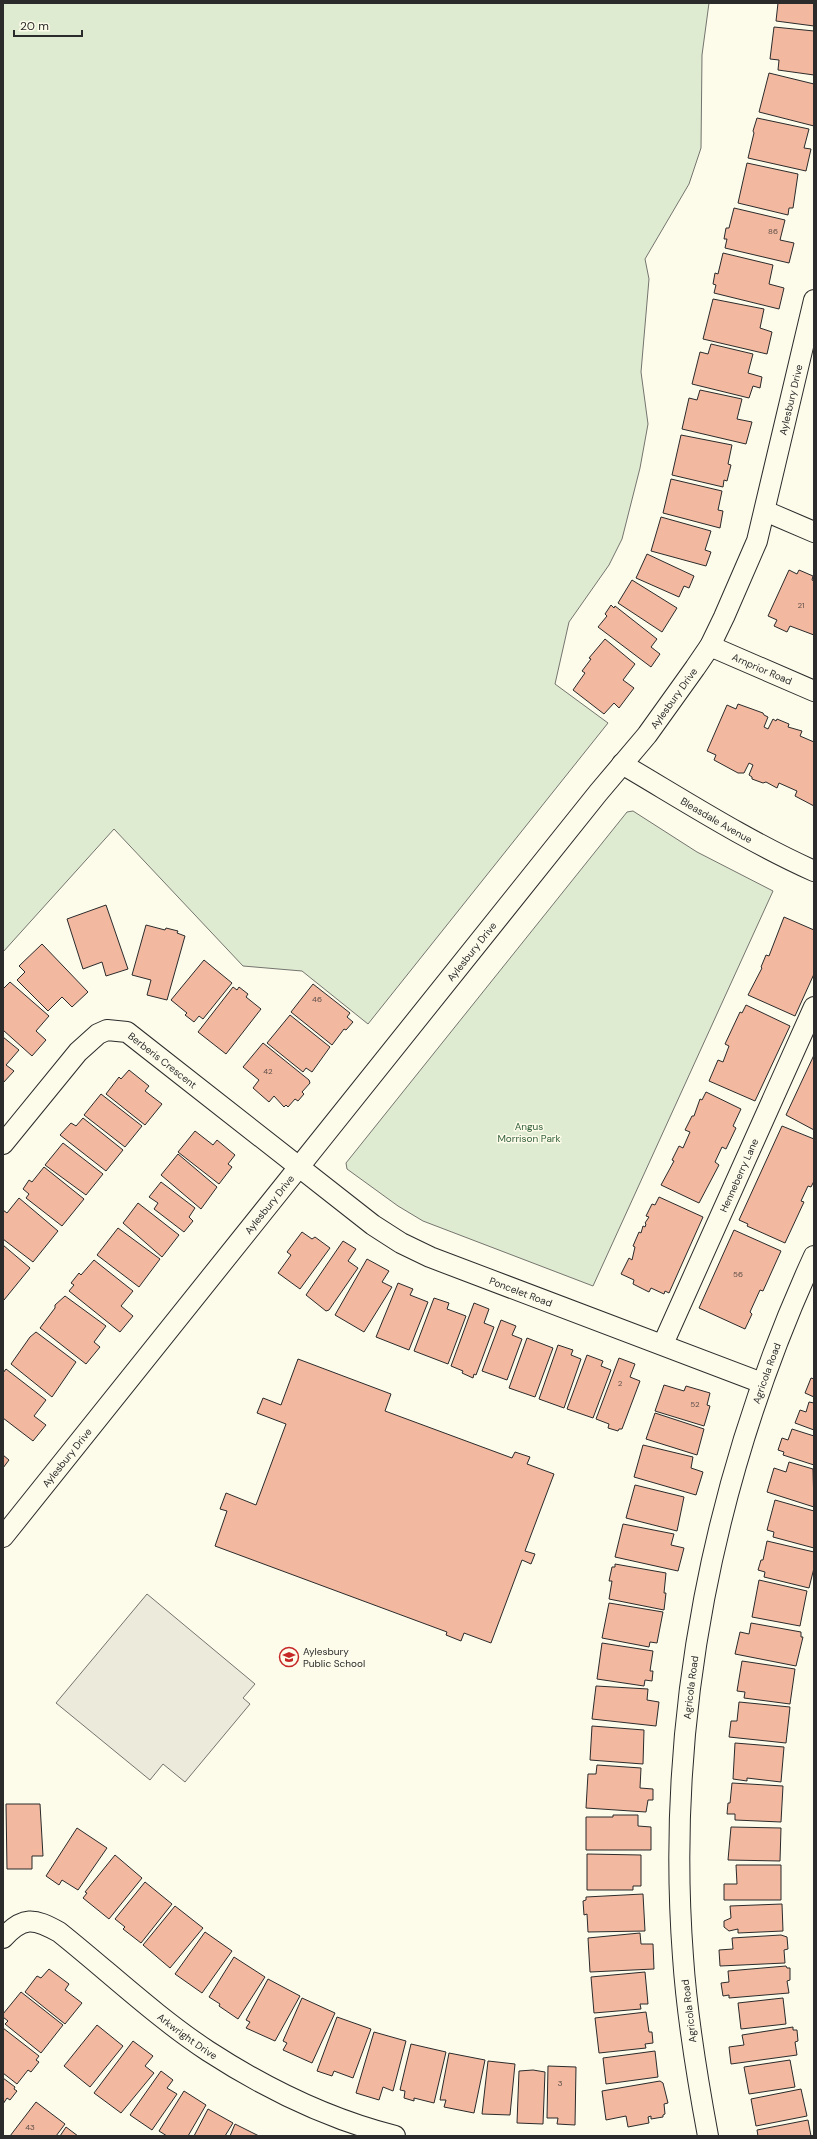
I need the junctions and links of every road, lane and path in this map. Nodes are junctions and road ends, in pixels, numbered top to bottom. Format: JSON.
{"nodes":[{"id":1,"x":814,"y":300,"type":"edge"},
{"id":2,"x":765,"y":511,"type":"junction"},
{"id":3,"x":814,"y":532,"type":"edge"},
{"id":4,"x":710,"y":646,"type":"junction"},
{"id":5,"x":814,"y":691,"type":"edge"},
{"id":6,"x":622,"y":764,"type":"junction"},
{"id":7,"x":814,"y":871,"type":"edge"},
{"id":8,"x":814,"y":1007,"type":"edge"},
{"id":9,"x":3,"y":1144,"type":"edge"},
{"id":10,"x":299,"y":1167,"type":"junction"},
{"id":11,"x":814,"y":1256,"type":"edge"},
{"id":12,"x":663,"y":1344,"type":"junction"},
{"id":13,"x":762,"y":1383,"type":"junction"},
{"id":14,"x":3,"y":1537,"type":"edge"},
{"id":15,"x":3,"y":1938,"type":"edge"},
{"id":16,"x":394,"y":2136,"type":"edge"},
{"id":17,"x":708,"y":2136,"type":"edge"}],
"edges":[{"from":1,"to":2,"type":"street","name":"Aylesbury Drive"},
{"from":2,"to":3,"type":"street"},
{"from":2,"to":4,"type":"street","name":"Aylesbury Drive"},
{"from":4,"to":5,"type":"street","name":"Arnprior Road"},
{"from":4,"to":6,"type":"street","name":"Aylesbury Drive"},
{"from":6,"to":7,"type":"street","name":"Bleasdale Avenue"},
{"from":6,"to":10,"type":"street","name":"Aylesbury Drive"},
{"from":8,"to":12,"type":"street","name":"Henneberry Lane"},
{"from":9,"to":10,"type":"street","name":"Berberis Crescent"},
{"from":10,"to":12,"type":"street","name":"Poncelet Road"},
{"from":10,"to":14,"type":"street","name":"Aylesbury Drive"},
{"from":11,"to":13,"type":"street","name":"Agricola Road"},
{"from":12,"to":13,"type":"street","name":"Poncelet Road"},
{"from":13,"to":17,"type":"street","name":"Agricola Road"},
{"from":15,"to":16,"type":"street","name":"Arkwright Drive"}]}
